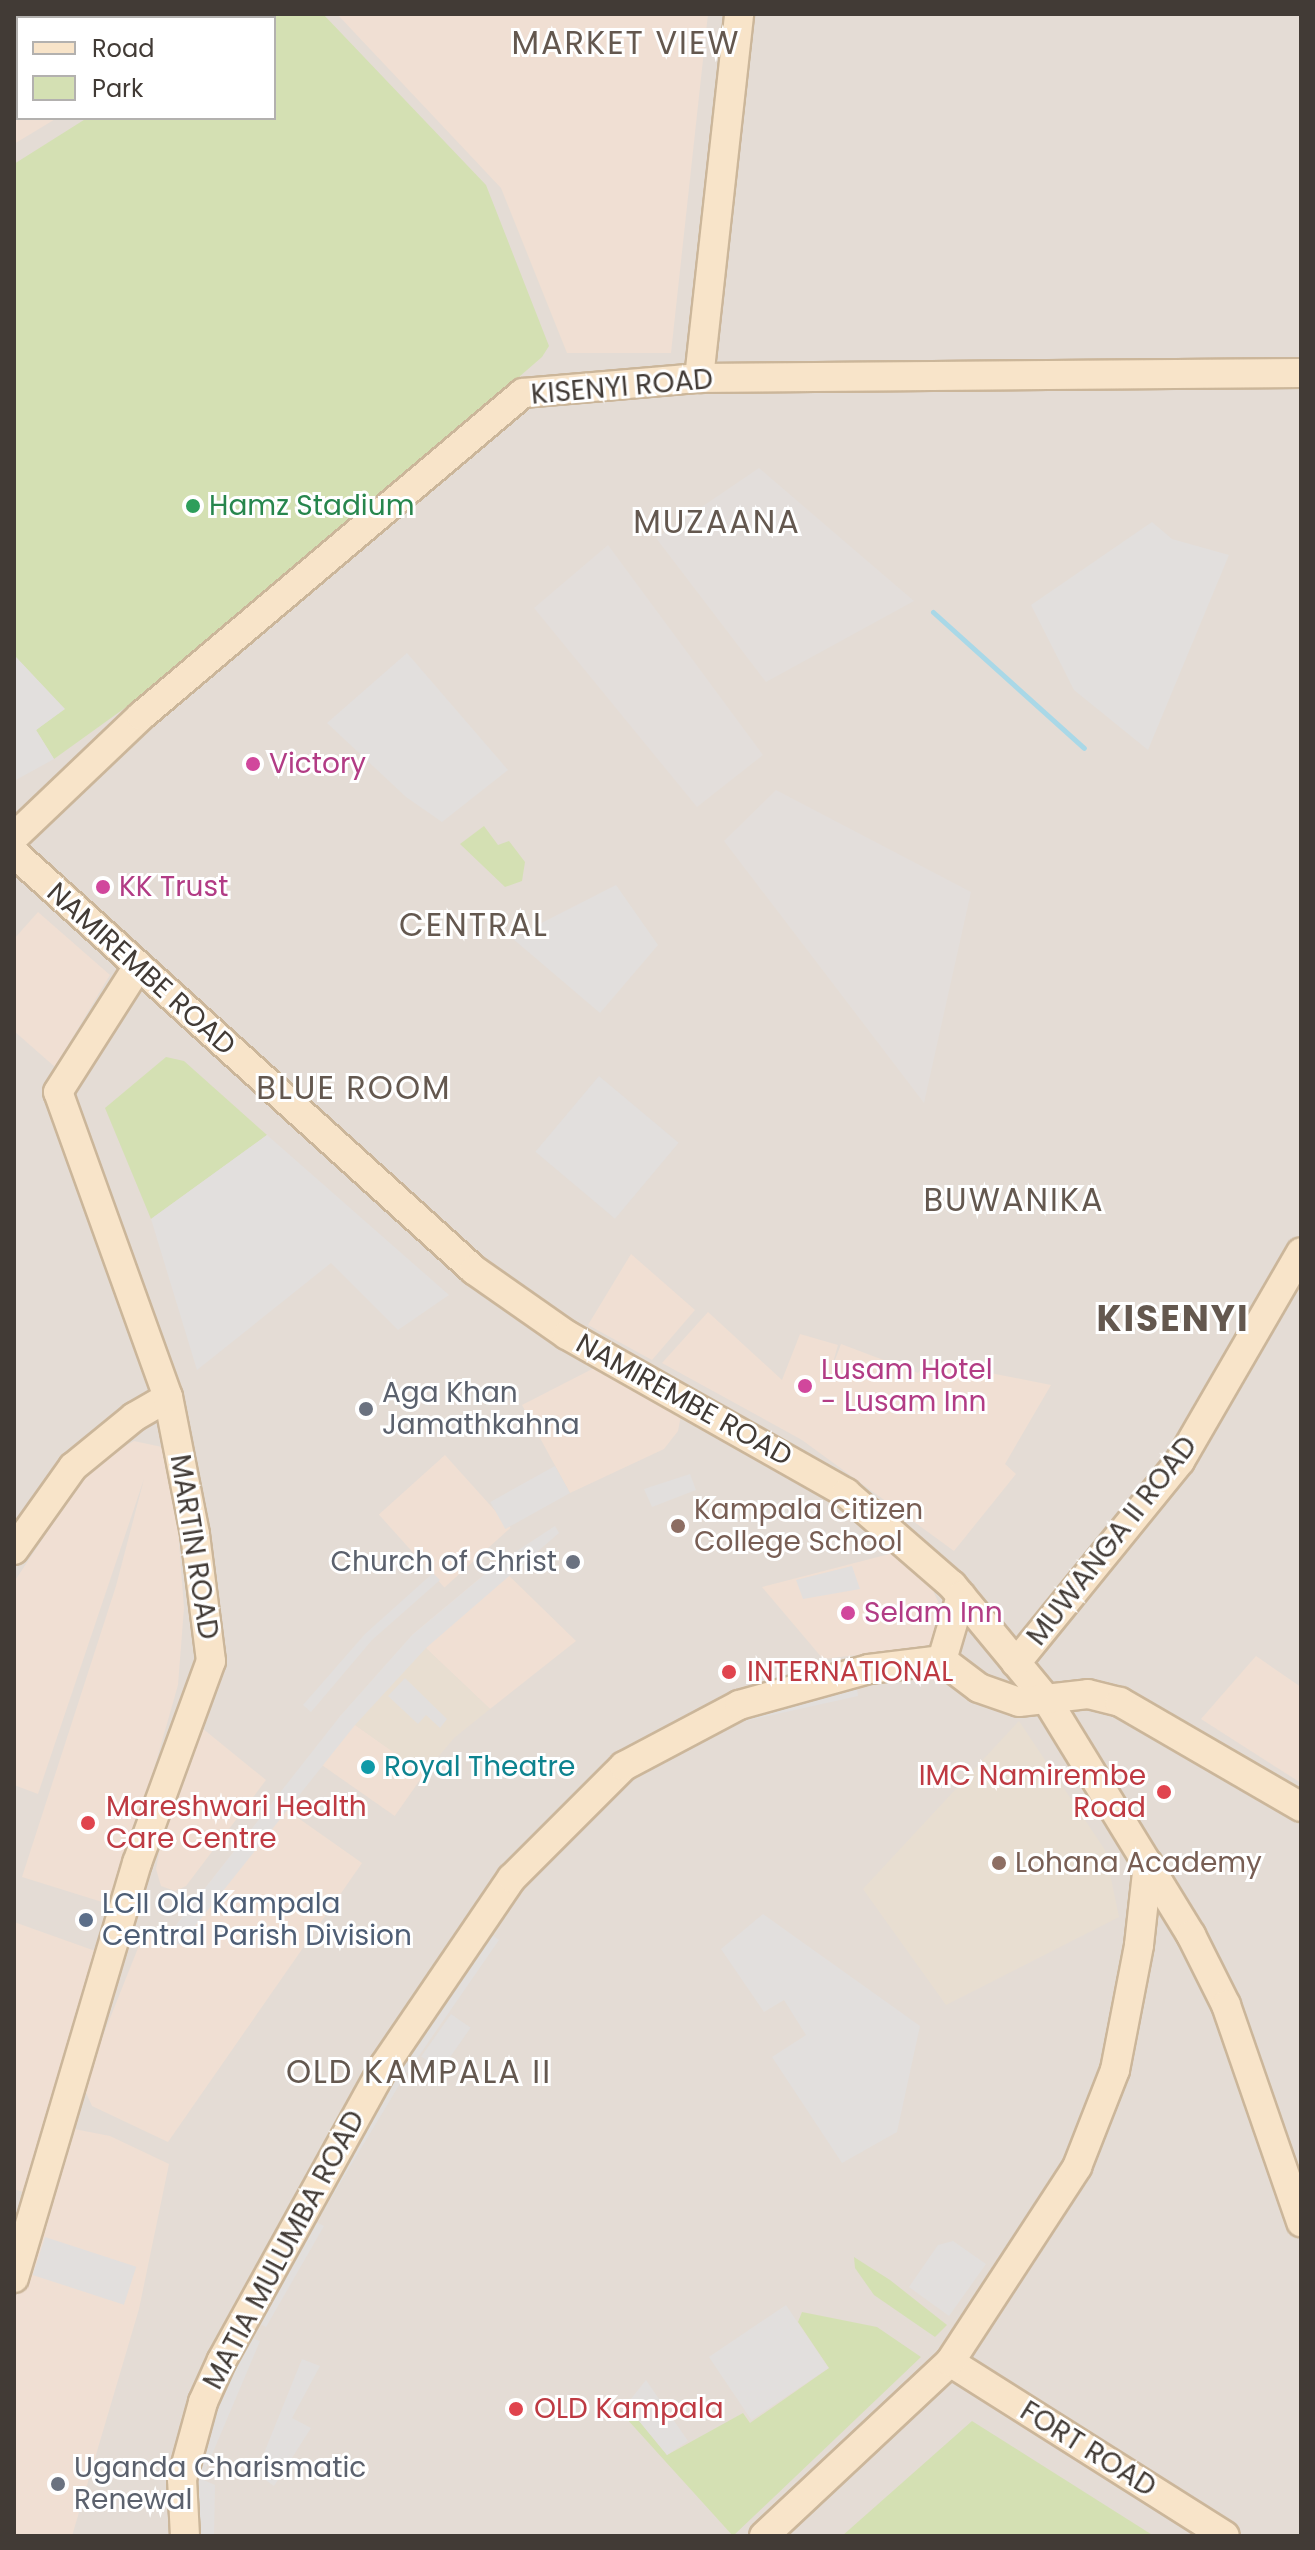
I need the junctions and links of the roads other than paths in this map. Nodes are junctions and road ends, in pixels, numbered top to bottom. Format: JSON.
{"nodes":[{"id":1,"x":739,"y":14,"type":"edge"},
{"id":2,"x":1301,"y":373,"type":"edge"},
{"id":3,"x":699,"y":378,"type":"junction"},
{"id":4,"x":14,"y":837,"type":"edge"},
{"id":5,"x":14,"y":853,"type":"edge"},
{"id":6,"x":137,"y":968,"type":"junction"},
{"id":7,"x":1301,"y":1252,"type":"edge"},
{"id":8,"x":168,"y":1397,"type":"junction"},
{"id":9,"x":14,"y":1550,"type":"edge"},
{"id":10,"x":961,"y":1596,"type":"junction"},
{"id":11,"x":942,"y":1660,"type":"junction"},
{"id":12,"x":1016,"y":1663,"type":"junction"},
{"id":13,"x":1047,"y":1700,"type":"junction"},
{"id":14,"x":1301,"y":1807,"type":"edge"},
{"id":15,"x":1148,"y":1863,"type":"junction"},
{"id":16,"x":1301,"y":2222,"type":"edge"},
{"id":17,"x":14,"y":2278,"type":"edge"},
{"id":18,"x":950,"y":2362,"type":"junction"},
{"id":19,"x":185,"y":2536,"type":"edge"},
{"id":20,"x":764,"y":2536,"type":"edge"},
{"id":21,"x":1225,"y":2536,"type":"edge"}],
"edges":[{"from":1,"to":3,"type":"street"},
{"from":2,"to":3,"type":"street","name":"KISENYI ROAD"},
{"from":3,"to":4,"type":"street","name":"KISENYI ROAD"},
{"from":5,"to":6,"type":"street","name":"NAMIREMBE ROAD"},
{"from":6,"to":8,"type":"street","name":"MARTIN ROAD"},
{"from":6,"to":10,"type":"street","name":"NAMIREMBE ROAD"},
{"from":7,"to":12,"type":"street","name":"MUWANGA II ROAD"},
{"from":8,"to":9,"type":"street"},
{"from":8,"to":17,"type":"street","name":"MARTIN ROAD"},
{"from":10,"to":11,"type":"street"},
{"from":10,"to":12,"type":"street","name":"NAMIREMBE ROAD"},
{"from":11,"to":13,"type":"street"},
{"from":11,"to":19,"type":"street","name":"MATIA MULUMBA ROAD"},
{"from":12,"to":13,"type":"street","name":"NAMIREMBE ROAD"},
{"from":13,"to":14,"type":"street"},
{"from":13,"to":15,"type":"street","name":"NAMIREMBE ROAD"},
{"from":15,"to":16,"type":"street","name":"NAMIREMBE ROAD"},
{"from":15,"to":18,"type":"street"},
{"from":18,"to":20,"type":"street"},
{"from":18,"to":21,"type":"street","name":"FORT ROAD"}]}
